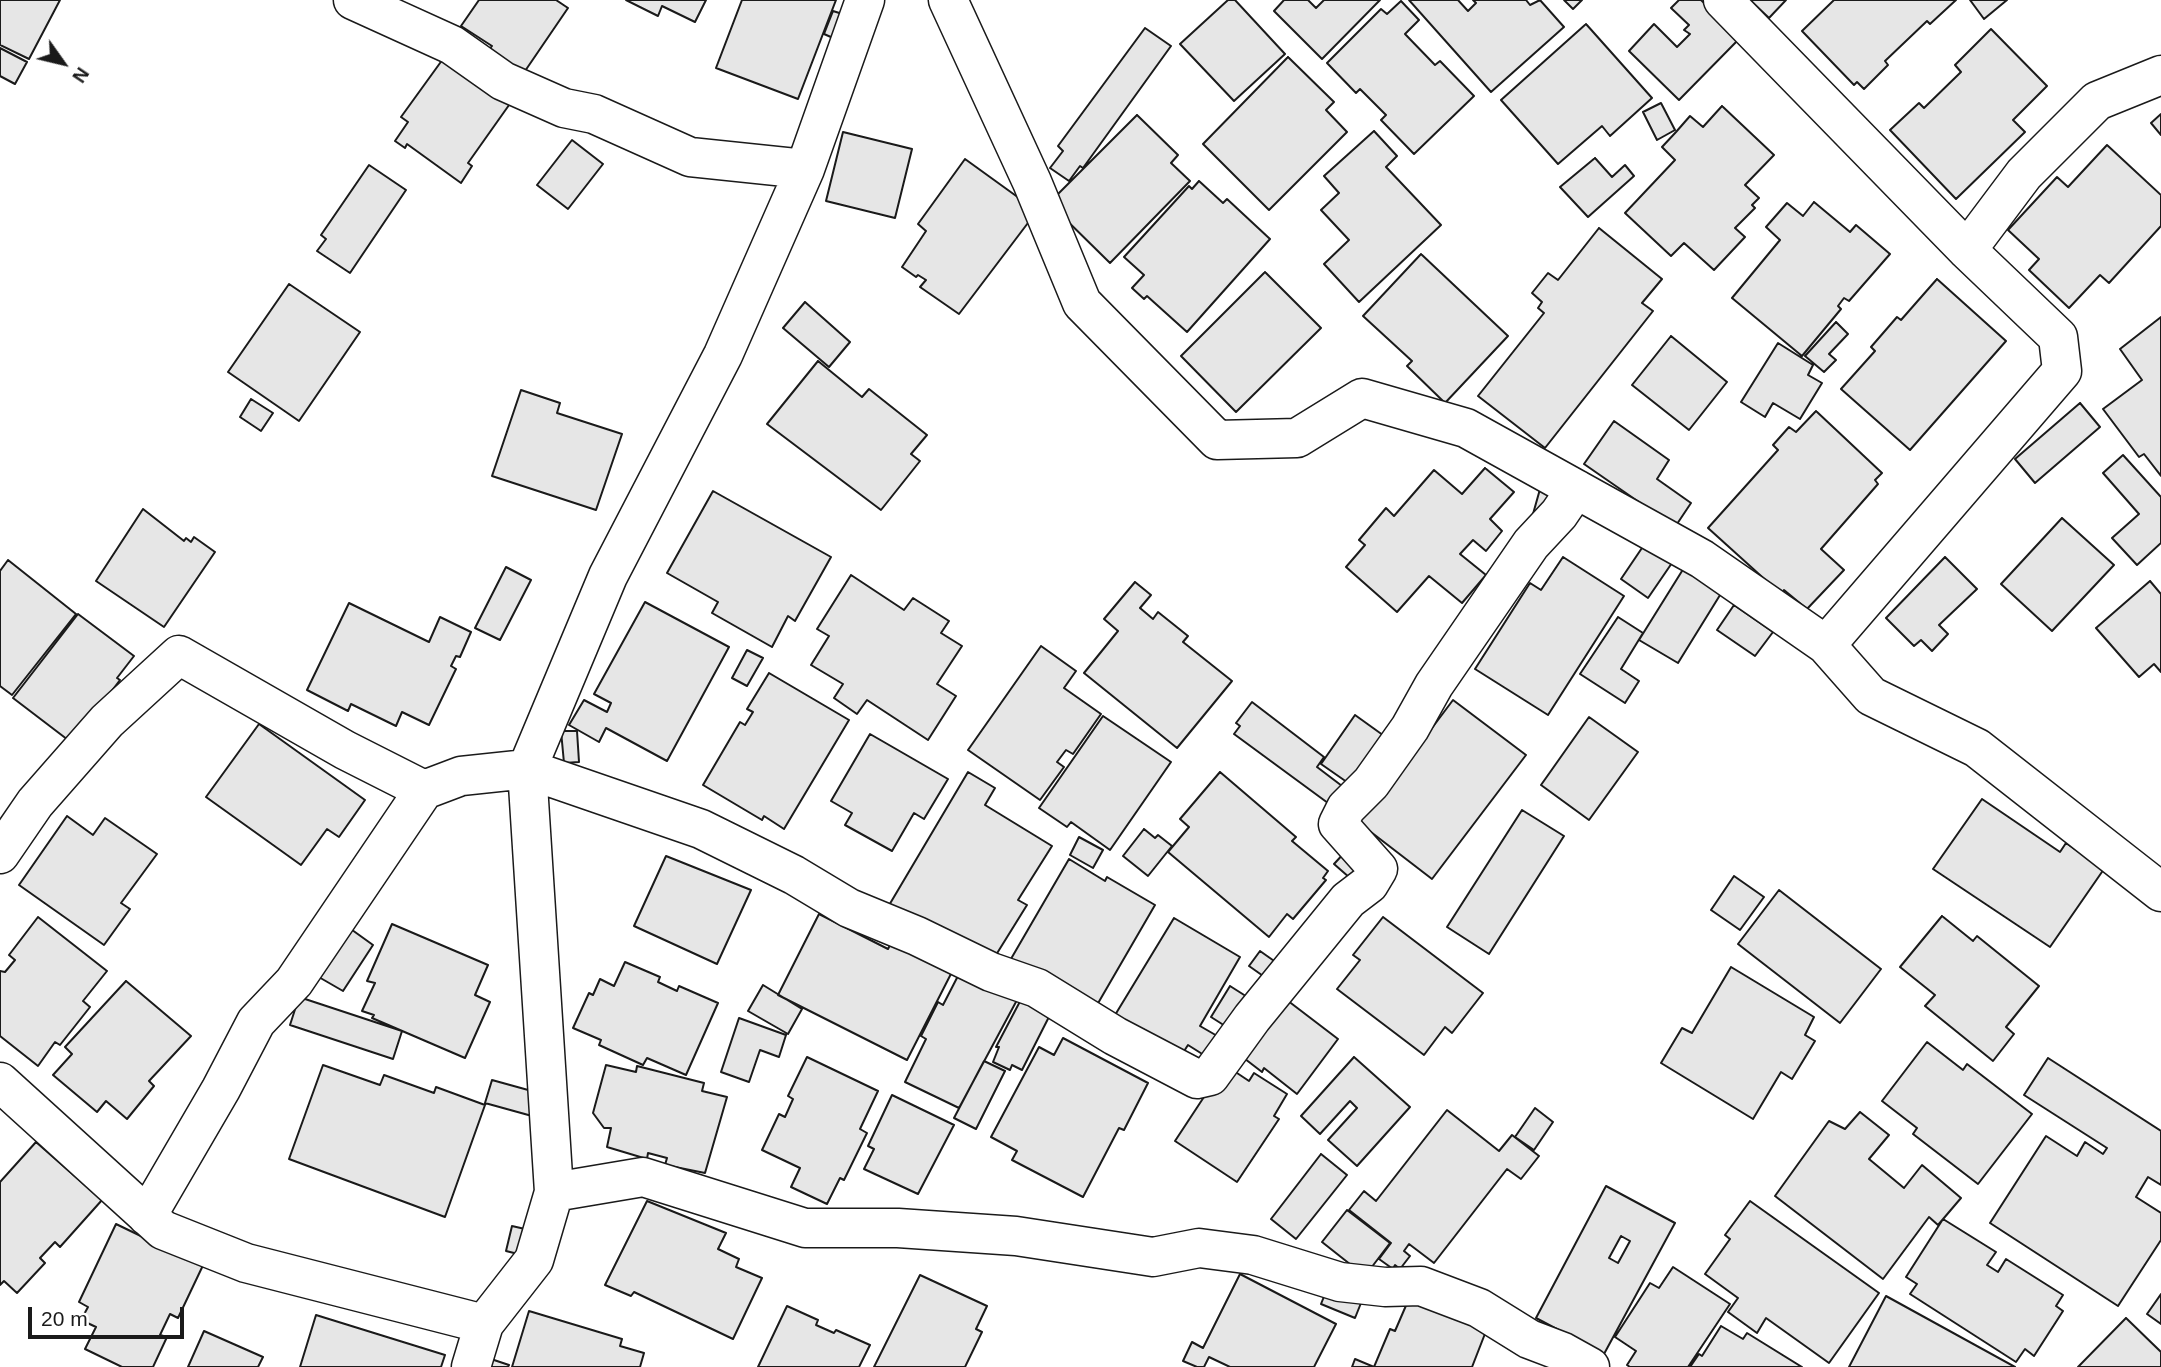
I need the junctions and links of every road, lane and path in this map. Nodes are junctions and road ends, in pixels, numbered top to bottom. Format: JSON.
{"nodes":[{"id":1,"x":353,"y":0,"type":"edge"},
{"id":2,"x":865,"y":0,"type":"edge"},
{"id":3,"x":948,"y":0,"type":"edge"},
{"id":4,"x":1723,"y":0,"type":"edge"},
{"id":5,"x":2161,"y":75,"type":"edge"},
{"id":6,"x":805,"y":169,"type":"junction"},
{"id":7,"x":1967,"y":250,"type":"junction"},
{"id":8,"x":1576,"y":489,"type":"junction"},
{"id":9,"x":1826,"y":645,"type":"junction"},
{"id":10,"x":527,"y":769,"type":"junction"},
{"id":11,"x":424,"y":790,"type":"junction"},
{"id":12,"x":0,"y":854,"type":"edge"},
{"id":13,"x":2161,"y":892,"type":"edge"},
{"id":14,"x":0,"y":1082,"type":"edge"},
{"id":15,"x":554,"y":1192,"type":"junction"},
{"id":16,"x":147,"y":1216,"type":"junction"},
{"id":17,"x":484,"y":1324,"type":"junction"},
{"id":18,"x":471,"y":1367,"type":"edge"},
{"id":19,"x":1590,"y":1367,"type":"edge"}],
"edges":[{"from":1,"to":6,"type":"street"},
{"from":2,"to":6,"type":"street"},
{"from":3,"to":8,"type":"street"},
{"from":4,"to":7,"type":"street"},
{"from":5,"to":7,"type":"street"},
{"from":6,"to":10,"type":"street"},
{"from":7,"to":9,"type":"street"},
{"from":8,"to":9,"type":"street"},
{"from":8,"to":10,"type":"street"},
{"from":9,"to":13,"type":"street"},
{"from":10,"to":11,"type":"street"},
{"from":10,"to":15,"type":"street"},
{"from":11,"to":12,"type":"street"},
{"from":11,"to":16,"type":"street"},
{"from":14,"to":16,"type":"street"},
{"from":15,"to":17,"type":"street"},
{"from":15,"to":19,"type":"street"},
{"from":16,"to":17,"type":"street"},
{"from":17,"to":18,"type":"street"}]}
